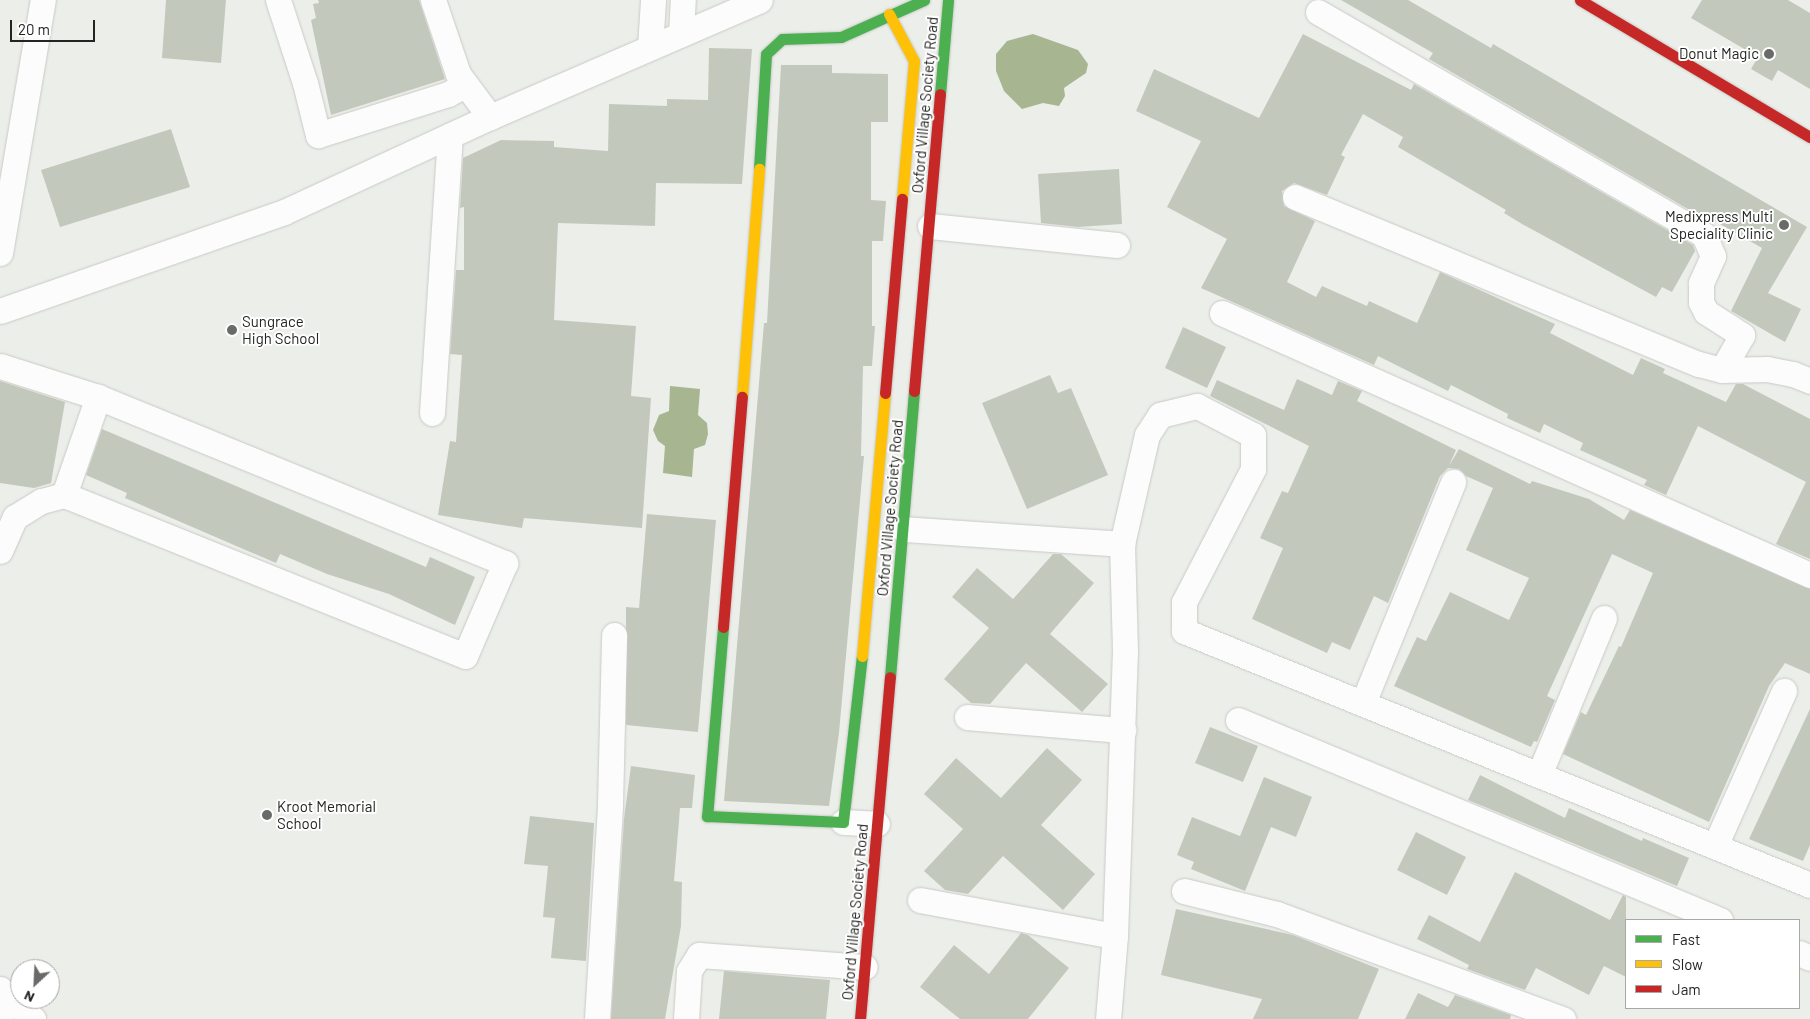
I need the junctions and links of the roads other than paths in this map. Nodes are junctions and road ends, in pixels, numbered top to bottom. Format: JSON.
{"nodes":[{"id":1,"x":43,"y":0,"type":"edge"},
{"id":2,"x":278,"y":0,"type":"edge"},
{"id":3,"x":434,"y":0,"type":"edge"},
{"id":4,"x":653,"y":0,"type":"edge"},
{"id":5,"x":683,"y":0,"type":"edge"},
{"id":6,"x":760,"y":0,"type":"edge"},
{"id":7,"x":924,"y":0,"type":"edge"},
{"id":8,"x":948,"y":0,"type":"edge"},
{"id":9,"x":1580,"y":0,"type":"edge"},
{"id":10,"x":1318,"y":12,"type":"dead end"},
{"id":11,"x":889,"y":14,"type":"junction"},
{"id":12,"x":681,"y":34,"type":"junction"},
{"id":13,"x":650,"y":47,"type":"junction"},
{"id":14,"x":464,"y":84,"type":"junction"},
{"id":15,"x":490,"y":117,"type":"junction"},
{"id":16,"x":450,"y":136,"type":"junction"},
{"id":17,"x":1810,"y":137,"type":"edge"},
{"id":18,"x":1295,"y":197,"type":"dead end"},
{"id":19,"x":930,"y":226,"type":"junction"},
{"id":20,"x":1116,"y":245,"type":"dead end"},
{"id":21,"x":0,"y":252,"type":"edge"},
{"id":22,"x":0,"y":311,"type":"edge"},
{"id":23,"x":1222,"y":313,"type":"dead end"},
{"id":24,"x":0,"y":366,"type":"edge"},
{"id":25,"x":1722,"y":370,"type":"junction"},
{"id":26,"x":1810,"y":381,"type":"edge"},
{"id":27,"x":98,"y":398,"type":"junction"},
{"id":28,"x":432,"y":413,"type":"dead end"},
{"id":29,"x":1453,"y":482,"type":"dead end"},
{"id":30,"x":64,"y":495,"type":"junction"},
{"id":31,"x":29,"y":508,"type":"junction"},
{"id":32,"x":0,"y":519,"type":"edge"},
{"id":33,"x":903,"y":529,"type":"junction"},
{"id":34,"x":1122,"y":544,"type":"junction"},
{"id":35,"x":0,"y":551,"type":"edge"},
{"id":36,"x":1810,"y":575,"type":"edge"},
{"id":37,"x":1604,"y":618,"type":"dead end"},
{"id":38,"x":614,"y":635,"type":"dead end"},
{"id":39,"x":1784,"y":691,"type":"dead end"},
{"id":40,"x":1363,"y":703,"type":"junction"},
{"id":41,"x":967,"y":717,"type":"dead end"},
{"id":42,"x":1238,"y":720,"type":"dead end"},
{"id":43,"x":1123,"y":730,"type":"junction"},
{"id":44,"x":1539,"y":775,"type":"junction"},
{"id":45,"x":843,"y":822,"type":"junction"},
{"id":46,"x":877,"y":824,"type":"junction"},
{"id":47,"x":1716,"y":846,"type":"junction"},
{"id":48,"x":1810,"y":885,"type":"edge"},
{"id":49,"x":1184,"y":891,"type":"dead end"},
{"id":50,"x":920,"y":900,"type":"dead end"},
{"id":51,"x":1718,"y":919,"type":"edge"},
{"id":52,"x":1114,"y":936,"type":"junction"},
{"id":53,"x":865,"y":967,"type":"junction"},
{"id":54,"x":3,"y":992,"type":"edge"},
{"id":55,"x":0,"y":1019,"type":"edge"},
{"id":56,"x":33,"y":1019,"type":"edge"},
{"id":57,"x":598,"y":1019,"type":"edge"},
{"id":58,"x":686,"y":1019,"type":"edge"},
{"id":59,"x":860,"y":1019,"type":"edge"},
{"id":60,"x":1108,"y":1019,"type":"edge"},
{"id":61,"x":1563,"y":1019,"type":"edge"}],
"edges":[{"from":1,"to":21,"type":"street"},
{"from":2,"to":14,"type":"street"},
{"from":3,"to":14,"type":"street"},
{"from":4,"to":13,"type":"street"},
{"from":5,"to":12,"type":"street"},
{"from":6,"to":12,"type":"street"},
{"from":7,"to":11,"type":"street"},
{"from":8,"to":19,"type":"street","name":"Oxford Village Society Road"},
{"from":9,"to":17,"type":"street"},
{"from":10,"to":25,"type":"street"},
{"from":11,"to":45,"type":"street"},
{"from":11,"to":45,"type":"street"},
{"from":12,"to":13,"type":"street"},
{"from":13,"to":15,"type":"street"},
{"from":14,"to":15,"type":"street"},
{"from":15,"to":16,"type":"street"},
{"from":16,"to":22,"type":"street"},
{"from":16,"to":28,"type":"street"},
{"from":18,"to":25,"type":"street"},
{"from":19,"to":20,"type":"street"},
{"from":19,"to":33,"type":"street","name":"Oxford Village Society Road"},
{"from":23,"to":36,"type":"street"},
{"from":24,"to":27,"type":"street"},
{"from":25,"to":26,"type":"street"},
{"from":27,"to":30,"type":"street"},
{"from":27,"to":30,"type":"street"},
{"from":29,"to":40,"type":"street"},
{"from":30,"to":31,"type":"street"},
{"from":31,"to":32,"type":"street"},
{"from":31,"to":35,"type":"street"},
{"from":33,"to":34,"type":"street"},
{"from":33,"to":46,"type":"street","name":"Oxford Village Society Road"},
{"from":34,"to":40,"type":"street"},
{"from":34,"to":43,"type":"street"},
{"from":37,"to":44,"type":"street"},
{"from":38,"to":57,"type":"street"},
{"from":39,"to":47,"type":"street"},
{"from":40,"to":44,"type":"street"},
{"from":41,"to":43,"type":"street"},
{"from":42,"to":51,"type":"street"},
{"from":43,"to":52,"type":"street"},
{"from":44,"to":47,"type":"street"},
{"from":45,"to":46,"type":"street"},
{"from":46,"to":53,"type":"street","name":"Oxford Village Society Road"},
{"from":47,"to":48,"type":"street"},
{"from":49,"to":61,"type":"street"},
{"from":50,"to":52,"type":"street"},
{"from":52,"to":60,"type":"street"},
{"from":53,"to":58,"type":"street"},
{"from":53,"to":59,"type":"street","name":"Oxford Village Society Road"},
{"from":54,"to":55,"type":"street"},
{"from":54,"to":56,"type":"street"}]}
